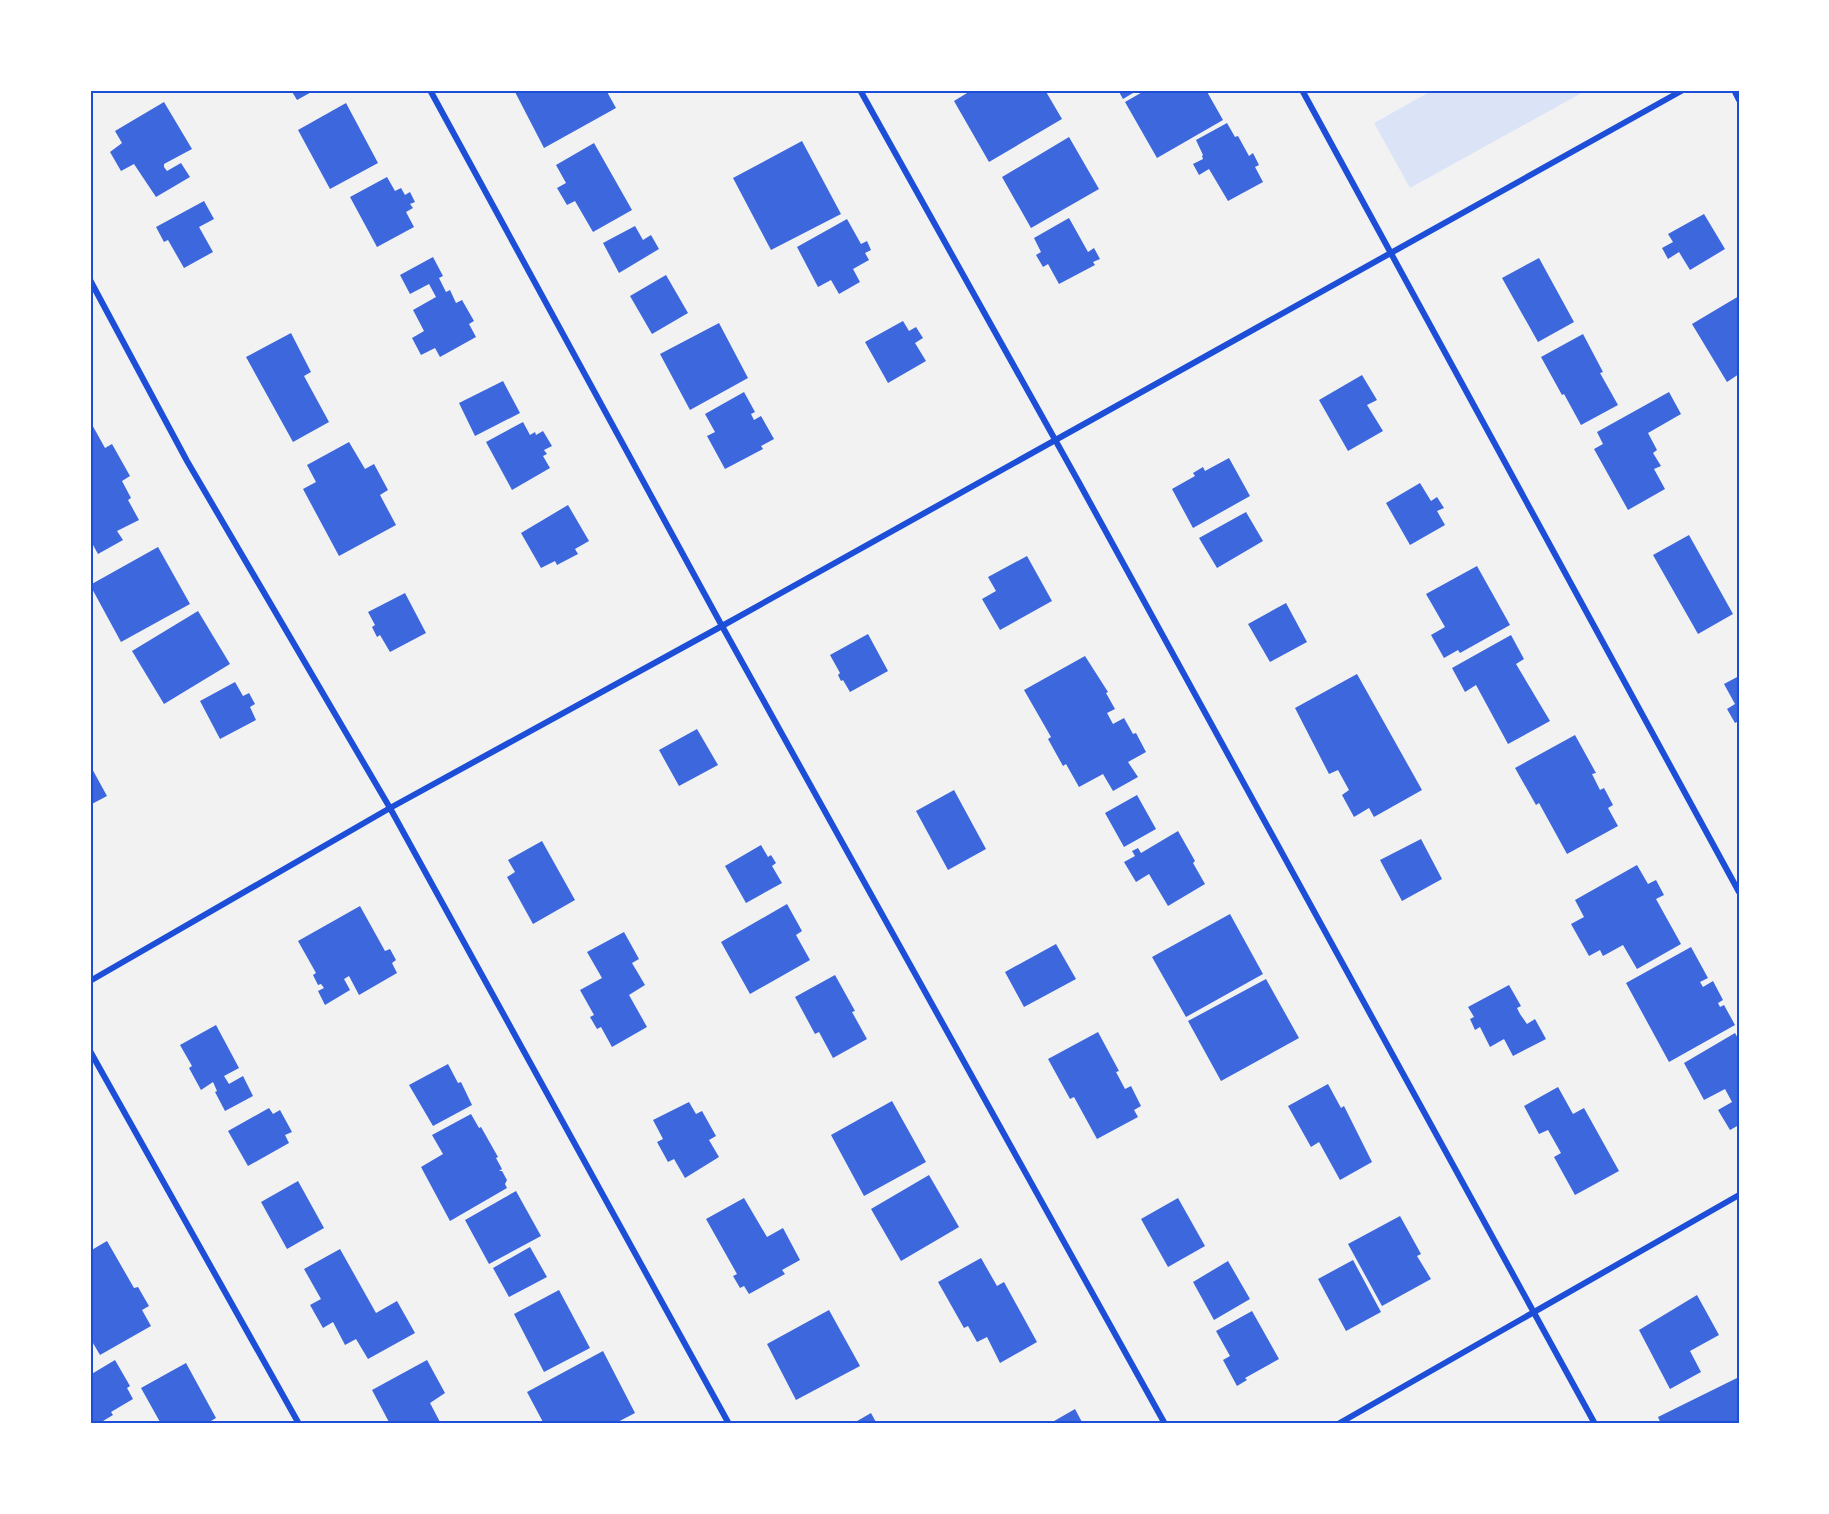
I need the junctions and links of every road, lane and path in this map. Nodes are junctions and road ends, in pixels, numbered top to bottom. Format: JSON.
{"nodes":[{"id":1,"x":430,"y":90,"type":"edge"},
{"id":2,"x":860,"y":90,"type":"edge"},
{"id":3,"x":1302,"y":90,"type":"edge"},
{"id":4,"x":1683,"y":90,"type":"edge"},
{"id":5,"x":1734,"y":90,"type":"edge"},
{"id":6,"x":1739,"y":100,"type":"edge"},
{"id":7,"x":1392,"y":254,"type":"junction"},
{"id":8,"x":90,"y":280,"type":"edge"},
{"id":9,"x":1056,"y":441,"type":"junction"},
{"id":10,"x":722,"y":627,"type":"junction"},
{"id":11,"x":390,"y":808,"type":"junction"},
{"id":12,"x":1739,"y":892,"type":"edge"},
{"id":13,"x":90,"y":981,"type":"edge"},
{"id":14,"x":90,"y":1051,"type":"edge"},
{"id":15,"x":1739,"y":1196,"type":"edge"},
{"id":16,"x":1533,"y":1313,"type":"junction"},
{"id":17,"x":299,"y":1424,"type":"edge"},
{"id":18,"x":729,"y":1424,"type":"edge"},
{"id":19,"x":1165,"y":1424,"type":"edge"},
{"id":20,"x":1338,"y":1424,"type":"edge"},
{"id":21,"x":1595,"y":1424,"type":"edge"}],
"edges":[{"from":1,"to":10,"type":"street"},
{"from":2,"to":9,"type":"street"},
{"from":3,"to":7,"type":"street"},
{"from":4,"to":7,"type":"street"},
{"from":5,"to":6,"type":"street"},
{"from":7,"to":9,"type":"street"},
{"from":7,"to":12,"type":"street"},
{"from":8,"to":11,"type":"street"},
{"from":9,"to":10,"type":"street"},
{"from":9,"to":16,"type":"street"},
{"from":10,"to":11,"type":"street"},
{"from":10,"to":19,"type":"street"},
{"from":11,"to":13,"type":"street"},
{"from":11,"to":18,"type":"street"},
{"from":14,"to":17,"type":"street"},
{"from":15,"to":16,"type":"street"},
{"from":16,"to":20,"type":"street"},
{"from":16,"to":21,"type":"street"}]}
